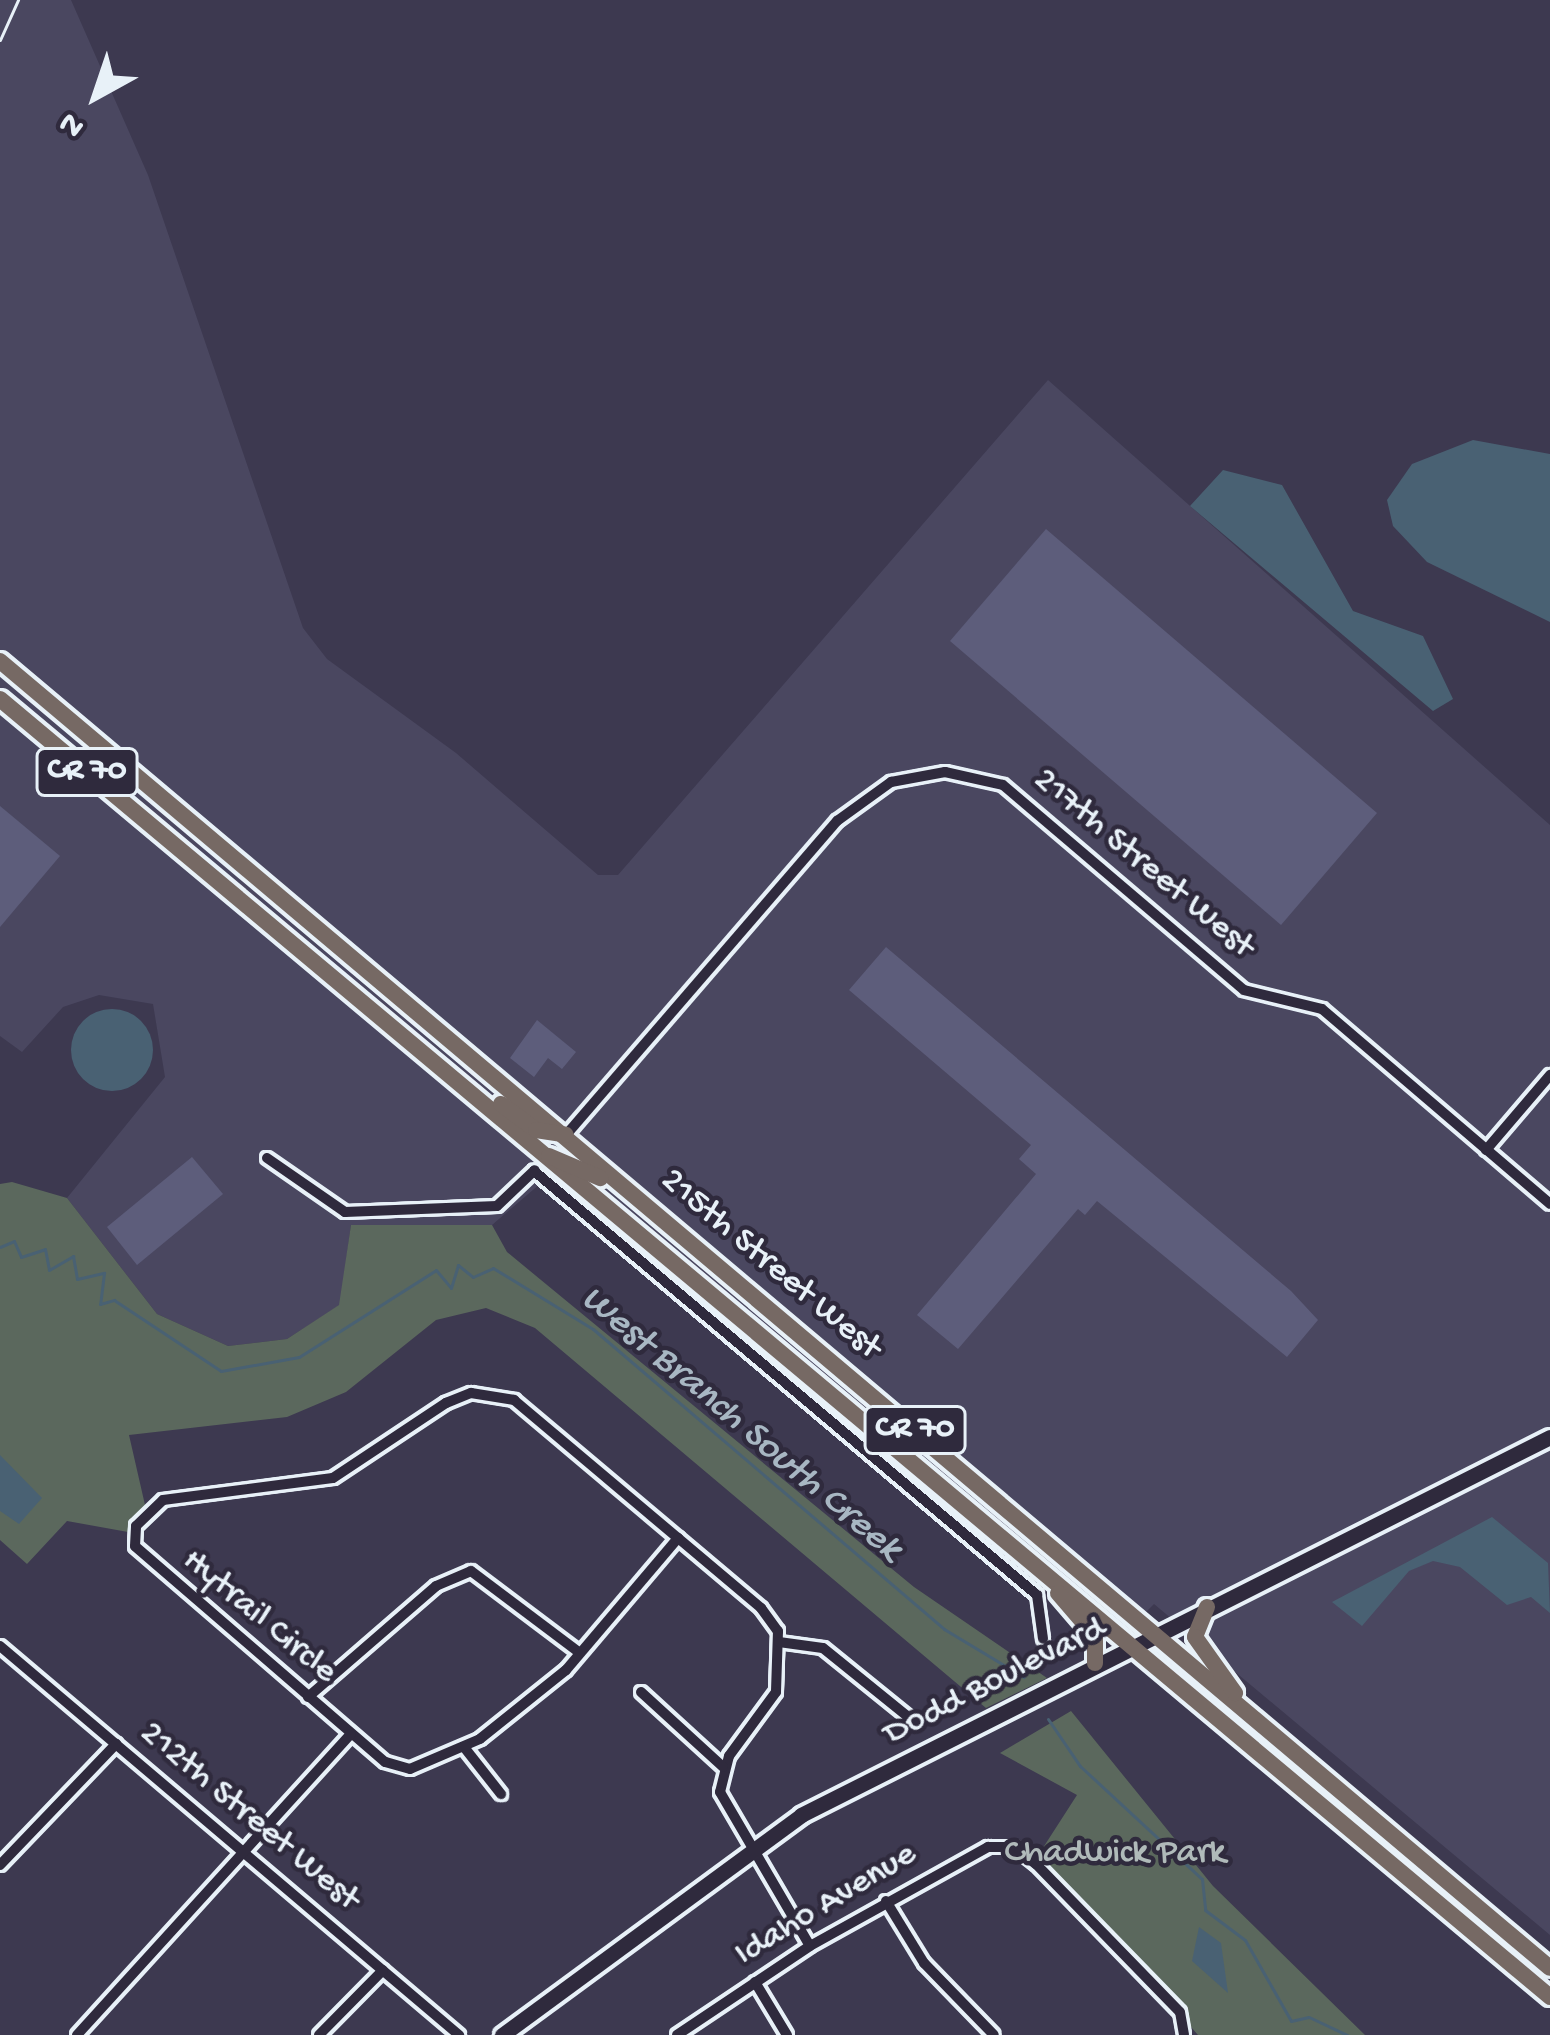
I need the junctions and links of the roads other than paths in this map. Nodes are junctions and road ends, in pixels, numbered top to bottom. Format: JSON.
{"nodes":[{"id":1,"x":0,"y":661,"type":"edge"},
{"id":2,"x":0,"y":677,"type":"edge"},
{"id":3,"x":0,"y":699,"type":"edge"},
{"id":4,"x":107,"y":751,"type":"junction"},
{"id":5,"x":439,"y":1066,"type":"junction"},
{"id":6,"x":1550,"y":1075,"type":"edge"},
{"id":7,"x":566,"y":1136,"type":"junction"},
{"id":8,"x":1486,"y":1150,"type":"junction"},
{"id":9,"x":548,"y":1156,"type":"junction"},
{"id":10,"x":267,"y":1158,"type":"dead end"},
{"id":11,"x":535,"y":1171,"type":"junction"},
{"id":12,"x":1550,"y":1204,"type":"edge"},
{"id":13,"x":676,"y":1228,"type":"junction"},
{"id":14,"x":1550,"y":1437,"type":"edge"},
{"id":15,"x":1004,"y":1536,"type":"junction"},
{"id":16,"x":678,"y":1538,"type":"junction"},
{"id":17,"x":1207,"y":1606,"type":"junction"},
{"id":18,"x":1153,"y":1634,"type":"junction"},
{"id":19,"x":1043,"y":1640,"type":"dead end"},
{"id":20,"x":779,"y":1642,"type":"junction"},
{"id":21,"x":1132,"y":1645,"type":"junction"},
{"id":22,"x":0,"y":1646,"type":"edge"},
{"id":23,"x":580,"y":1653,"type":"junction"},
{"id":24,"x":1095,"y":1663,"type":"junction"},
{"id":25,"x":641,"y":1692,"type":"dead end"},
{"id":26,"x":308,"y":1697,"type":"junction"},
{"id":27,"x":907,"y":1716,"type":"dead end"},
{"id":28,"x":351,"y":1733,"type":"junction"},
{"id":29,"x":1270,"y":1734,"type":"junction"},
{"id":30,"x":116,"y":1744,"type":"junction"},
{"id":31,"x":464,"y":1747,"type":"junction"},
{"id":32,"x":723,"y":1767,"type":"junction"},
{"id":33,"x":501,"y":1794,"type":"dead end"},
{"id":34,"x":749,"y":1851,"type":"junction"},
{"id":35,"x":249,"y":1856,"type":"junction"},
{"id":36,"x":0,"y":1865,"type":"edge"},
{"id":37,"x":886,"y":1901,"type":"junction"},
{"id":38,"x":809,"y":1946,"type":"junction"},
{"id":39,"x":1550,"y":1969,"type":"edge"},
{"id":40,"x":383,"y":1970,"type":"junction"},
{"id":41,"x":755,"y":1982,"type":"junction"},
{"id":42,"x":1550,"y":1997,"type":"edge"},
{"id":43,"x":1185,"y":2032,"type":"edge"},
{"id":44,"x":77,"y":2035,"type":"edge"},
{"id":45,"x":320,"y":2035,"type":"edge"},
{"id":46,"x":459,"y":2035,"type":"edge"},
{"id":47,"x":502,"y":2035,"type":"edge"},
{"id":48,"x":677,"y":2035,"type":"edge"},
{"id":49,"x":788,"y":2035,"type":"edge"},
{"id":50,"x":994,"y":2035,"type":"edge"}],
"edges":[{"from":1,"to":4,"type":"main road","name":"215th Street West","number":"CR 70"},
{"from":2,"to":4,"type":"main road"},
{"from":3,"to":5,"type":"main road","name":"215th Street West","number":"CR 70"},
{"from":4,"to":7,"type":"main road","name":"215th Street West","number":"CR 70"},
{"from":5,"to":7,"type":"main road"},
{"from":5,"to":9,"type":"main road","name":"215th Street West","number":"CR 70"},
{"from":6,"to":8,"type":"street"},
{"from":7,"to":8,"type":"street","name":"217th Street West"},
{"from":7,"to":13,"type":"main road","name":"215th Street West","number":"CR 70"},
{"from":8,"to":12,"type":"street","name":"217th Street West"},
{"from":9,"to":11,"type":"street"},
{"from":9,"to":13,"type":"main road"},
{"from":9,"to":15,"type":"main road","name":"215th Street West","number":"CR 70"},
{"from":10,"to":11,"type":"street"},
{"from":11,"to":19,"type":"street"},
{"from":13,"to":18,"type":"main road","name":"215th Street West","number":"CR 70"},
{"from":14,"to":17,"type":"main road","name":"Dodd Boulevard"},
{"from":15,"to":21,"type":"main road","name":"215th Street West","number":"CR 70"},
{"from":15,"to":24,"type":"main road"},
{"from":16,"to":20,"type":"street","name":"Hytrail Circle"},
{"from":16,"to":23,"type":"street","name":"Hytrail Circle"},
{"from":16,"to":26,"type":"street","name":"Hytrail Circle"},
{"from":17,"to":18,"type":"main road","name":"Dodd Boulevard"},
{"from":17,"to":29,"type":"main road"},
{"from":18,"to":21,"type":"main road","name":"Dodd Boulevard"},
{"from":18,"to":29,"type":"main road","name":"215th Street West","number":"CR 70"},
{"from":20,"to":27,"type":"street"},
{"from":20,"to":32,"type":"street"},
{"from":21,"to":24,"type":"main road","name":"Dodd Boulevard"},
{"from":21,"to":42,"type":"main road","name":"215th Street West","number":"CR 70"},
{"from":22,"to":30,"type":"street","name":"212th Street West"},
{"from":23,"to":26,"type":"street"},
{"from":23,"to":31,"type":"street","name":"Hytrail Circle"},
{"from":24,"to":34,"type":"main road","name":"Dodd Boulevard"},
{"from":25,"to":32,"type":"street"},
{"from":26,"to":28,"type":"street","name":"Hytrail Circle"},
{"from":28,"to":31,"type":"street","name":"Hytrail Circle"},
{"from":28,"to":35,"type":"street"},
{"from":29,"to":39,"type":"main road","name":"215th Street West","number":"CR 70"},
{"from":30,"to":35,"type":"street","name":"212th Street West"},
{"from":30,"to":36,"type":"street"},
{"from":31,"to":33,"type":"street"},
{"from":32,"to":34,"type":"street"},
{"from":34,"to":38,"type":"street"},
{"from":34,"to":47,"type":"main road","name":"Dodd Boulevard"},
{"from":35,"to":40,"type":"street","name":"212th Street West"},
{"from":35,"to":44,"type":"street"},
{"from":37,"to":38,"type":"street","name":"Idaho Avenue"},
{"from":37,"to":43,"type":"street","name":"Idaho Avenue"},
{"from":37,"to":50,"type":"street"},
{"from":38,"to":41,"type":"street","name":"Idaho Avenue"},
{"from":40,"to":45,"type":"street"},
{"from":40,"to":46,"type":"street","name":"212th Street West"},
{"from":41,"to":48,"type":"street","name":"Idaho Avenue"},
{"from":41,"to":49,"type":"street"}]}
